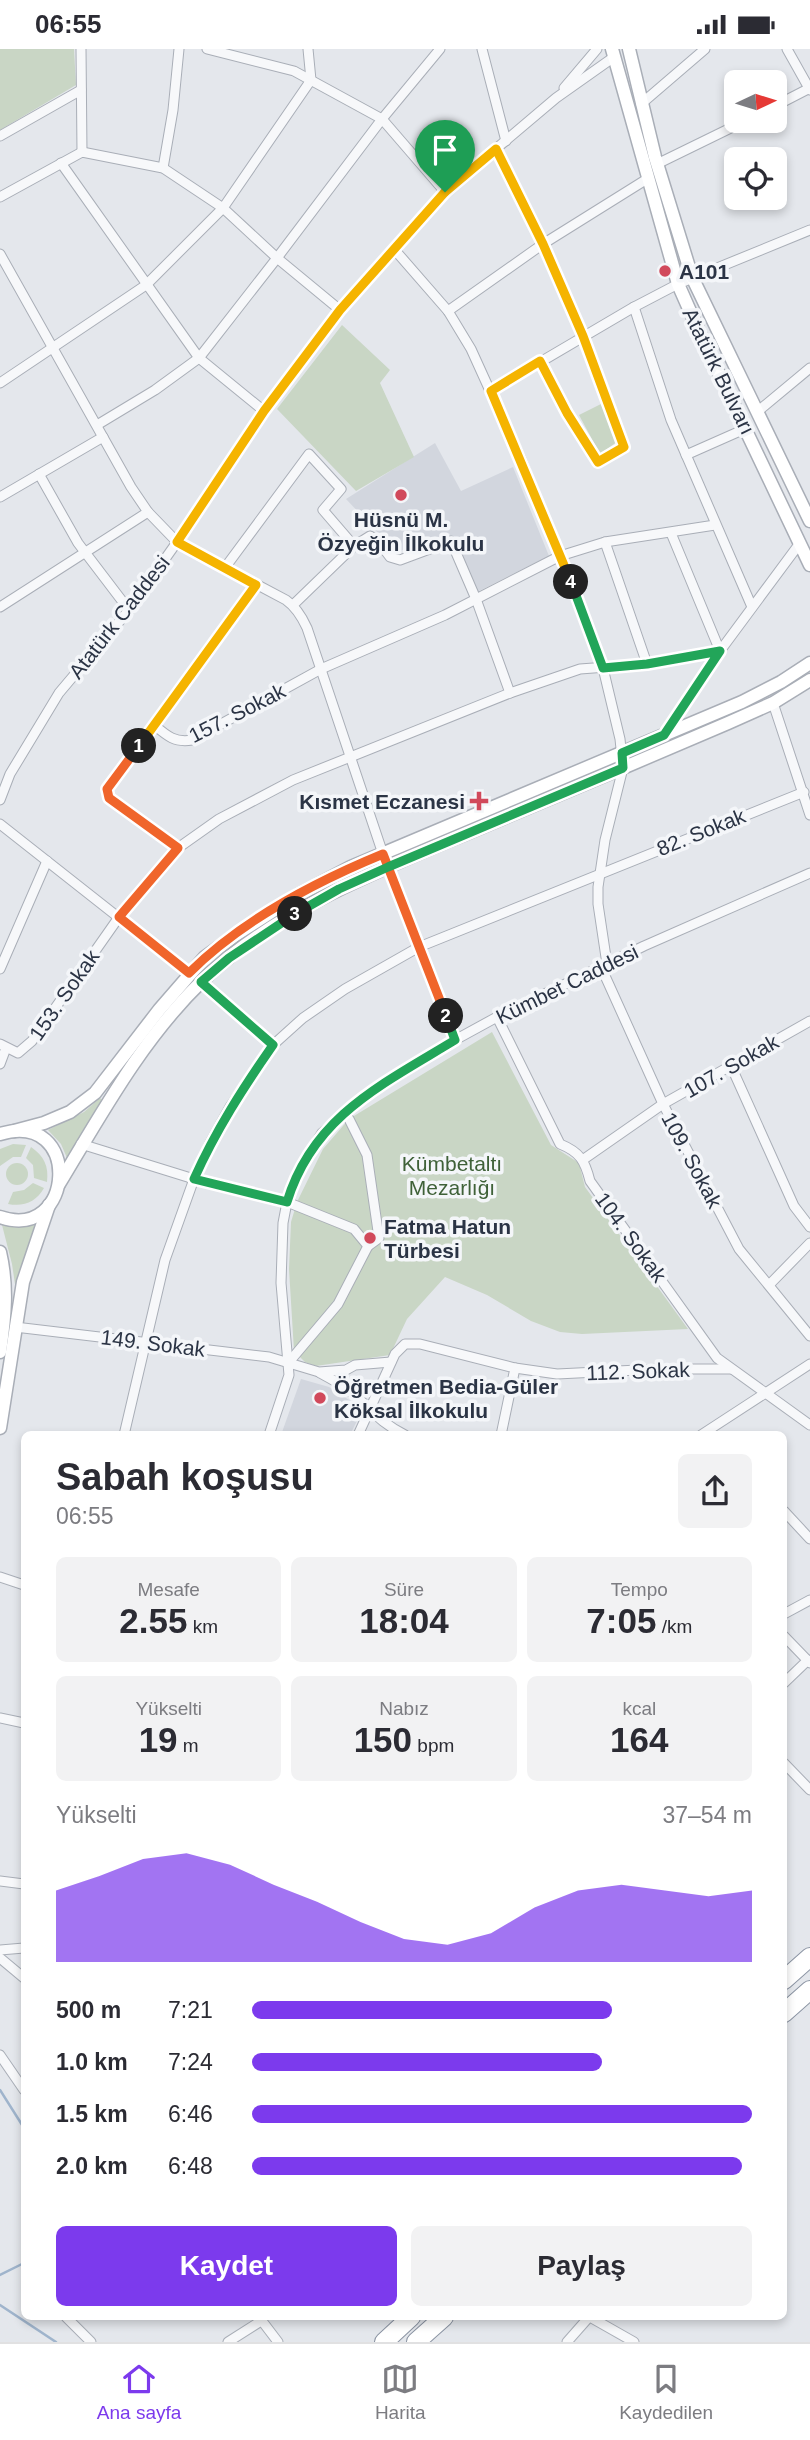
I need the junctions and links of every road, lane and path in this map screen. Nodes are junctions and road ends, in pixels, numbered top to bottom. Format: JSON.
{"nodes":[{"id":1,"x":81,"y":49,"type":"edge"},
{"id":2,"x":179,"y":49,"type":"edge"},
{"id":3,"x":207,"y":49,"type":"edge"},
{"id":4,"x":308,"y":49,"type":"edge"},
{"id":5,"x":440,"y":49,"type":"edge"},
{"id":6,"x":482,"y":49,"type":"edge"},
{"id":7,"x":597,"y":49,"type":"edge"},
{"id":8,"x":628,"y":49,"type":"edge"},
{"id":9,"x":705,"y":49,"type":"edge"},
{"id":10,"x":788,"y":49,"type":"edge"},
{"id":11,"x":613,"y":53,"type":"edge"},
{"id":12,"x":311,"y":79,"type":"junction"},
{"id":13,"x":810,"y":89,"type":"edge"},
{"id":14,"x":81,"y":90,"type":"junction"},
{"id":15,"x":556,"y":98,"type":"junction"},
{"id":16,"x":788,"y":100,"type":"edge"},
{"id":17,"x":641,"y":104,"type":"junction"},
{"id":18,"x":382,"y":119,"type":"junction"},
{"id":19,"x":724,"y":131,"type":"edge"},
{"id":20,"x":0,"y":136,"type":"edge"},
{"id":21,"x":506,"y":141,"type":"junction"},
{"id":22,"x":496,"y":149,"type":"junction"},
{"id":23,"x":82,"y":152,"type":"junction"},
{"id":24,"x":61,"y":163,"type":"junction"},
{"id":25,"x":657,"y":164,"type":"junction"},
{"id":26,"x":163,"y":168,"type":"junction"},
{"id":27,"x":648,"y":179,"type":"junction"},
{"id":28,"x":445,"y":192,"type":"junction"},
{"id":29,"x":0,"y":197,"type":"edge"},
{"id":30,"x":223,"y":208,"type":"junction"},
{"id":31,"x":810,"y":230,"type":"edge"},
{"id":32,"x":543,"y":244,"type":"junction"},
{"id":33,"x":394,"y":249,"type":"junction"},
{"id":34,"x":0,"y":254,"type":"edge"},
{"id":35,"x":277,"y":258,"type":"junction"},
{"id":36,"x":692,"y":277,"type":"junction"},
{"id":37,"x":678,"y":284,"type":"junction"},
{"id":38,"x":146,"y":285,"type":"junction"},
{"id":39,"x":634,"y":307,"type":"junction"},
{"id":40,"x":340,"y":310,"type":"junction"},
{"id":41,"x":448,"y":311,"type":"junction"},
{"id":42,"x":583,"y":336,"type":"junction"},
{"id":43,"x":54,"y":347,"type":"junction"},
{"id":44,"x":199,"y":358,"type":"junction"},
{"id":45,"x":540,"y":361,"type":"junction"},
{"id":46,"x":810,"y":368,"type":"edge"},
{"id":47,"x":0,"y":383,"type":"edge"},
{"id":48,"x":491,"y":391,"type":"junction"},
{"id":49,"x":264,"y":411,"type":"junction"},
{"id":50,"x":757,"y":412,"type":"junction"},
{"id":51,"x":97,"y":425,"type":"junction"},
{"id":52,"x":747,"y":428,"type":"junction"},
{"id":53,"x":103,"y":437,"type":"junction"},
{"id":54,"x":686,"y":454,"type":"junction"},
{"id":55,"x":39,"y":474,"type":"junction"},
{"id":56,"x":0,"y":497,"type":"edge"},
{"id":57,"x":148,"y":512,"type":"junction"},
{"id":58,"x":810,"y":521,"type":"edge"},
{"id":59,"x":715,"y":525,"type":"junction"},
{"id":60,"x":671,"y":533,"type":"junction"},
{"id":61,"x":177,"y":542,"type":"junction"},
{"id":62,"x":605,"y":543,"type":"junction"},
{"id":63,"x":800,"y":543,"type":"junction"},
{"id":64,"x":354,"y":546,"type":"junction"},
{"id":65,"x":86,"y":552,"type":"junction"},
{"id":66,"x":560,"y":556,"type":"junction"},
{"id":67,"x":810,"y":565,"type":"edge"},
{"id":68,"x":224,"y":569,"type":"junction"},
{"id":69,"x":256,"y":585,"type":"junction"},
{"id":70,"x":476,"y":599,"type":"junction"},
{"id":71,"x":293,"y":605,"type":"junction"},
{"id":72,"x":0,"y":607,"type":"edge"},
{"id":73,"x":752,"y":607,"type":"junction"},
{"id":74,"x":129,"y":610,"type":"junction"},
{"id":75,"x":720,"y":651,"type":"junction"},
{"id":76,"x":810,"y":663,"type":"edge"},
{"id":77,"x":647,"y":664,"type":"junction"},
{"id":78,"x":603,"y":668,"type":"junction"},
{"id":79,"x":321,"y":670,"type":"junction"},
{"id":80,"x":810,"y":680,"type":"edge"},
{"id":81,"x":510,"y":693,"type":"junction"},
{"id":82,"x":773,"y":702,"type":"junction"},
{"id":83,"x":154,"y":725,"type":"junction"},
{"id":84,"x":664,"y":735,"type":"junction"},
{"id":85,"x":622,"y":753,"type":"junction"},
{"id":86,"x":350,"y":758,"type":"junction"},
{"id":87,"x":623,"y":768,"type":"junction"},
{"id":88,"x":804,"y":792,"type":"junction"},
{"id":89,"x":0,"y":800,"type":"edge"},
{"id":90,"x":810,"y":815,"type":"edge"},
{"id":91,"x":0,"y":824,"type":"edge"},
{"id":92,"x":178,"y":848,"type":"junction"},
{"id":93,"x":383,"y":854,"type":"junction"},
{"id":94,"x":47,"y":861,"type":"junction"},
{"id":95,"x":388,"y":867,"type":"junction"},
{"id":96,"x":599,"y":873,"type":"junction"},
{"id":97,"x":810,"y":873,"type":"edge"},
{"id":98,"x":119,"y":917,"type":"junction"},
{"id":99,"x":419,"y":947,"type":"junction"},
{"id":100,"x":604,"y":966,"type":"junction"},
{"id":101,"x":0,"y":969,"type":"edge"},
{"id":102,"x":189,"y":973,"type":"junction"},
{"id":103,"x":201,"y":982,"type":"junction"},
{"id":104,"x":497,"y":1017,"type":"junction"},
{"id":105,"x":810,"y":1021,"type":"edge"},
{"id":106,"x":455,"y":1040,"type":"junction"},
{"id":107,"x":273,"y":1045,"type":"junction"},
{"id":108,"x":3,"y":1046,"type":"edge"},
{"id":109,"x":0,"y":1064,"type":"edge"},
{"id":110,"x":732,"y":1066,"type":"junction"},
{"id":111,"x":663,"y":1104,"type":"junction"},
{"id":112,"x":349,"y":1119,"type":"dead end"},
{"id":113,"x":5,"y":1131,"type":"edge"},
{"id":114,"x":81,"y":1144,"type":"junction"},
{"id":115,"x":584,"y":1159,"type":"junction"},
{"id":116,"x":194,"y":1179,"type":"junction"},
{"id":117,"x":59,"y":1184,"type":"junction"},
{"id":118,"x":287,"y":1202,"type":"junction"},
{"id":119,"x":49,"y":1205,"type":"junction"},
{"id":120,"x":0,"y":1217,"type":"edge"},
{"id":121,"x":810,"y":1227,"type":"edge"},
{"id":122,"x":810,"y":1243,"type":"edge"},
{"id":123,"x":368,"y":1246,"type":"junction"},
{"id":124,"x":0,"y":1252,"type":"edge"},
{"id":125,"x":769,"y":1285,"type":"junction"},
{"id":126,"x":15,"y":1327,"type":"junction"},
{"id":127,"x":810,"y":1336,"type":"edge"},
{"id":128,"x":145,"y":1342,"type":"junction"},
{"id":129,"x":0,"y":1352,"type":"edge"},
{"id":130,"x":289,"y":1362,"type":"junction"},
{"id":131,"x":391,"y":1362,"type":"junction"},
{"id":132,"x":810,"y":1364,"type":"edge"},
{"id":133,"x":515,"y":1368,"type":"junction"},
{"id":134,"x":731,"y":1369,"type":"junction"},
{"id":135,"x":318,"y":1372,"type":"junction"},
{"id":136,"x":765,"y":1393,"type":"junction"},
{"id":137,"x":370,"y":1410,"type":"junction"},
{"id":138,"x":810,"y":1425,"type":"edge"},
{"id":139,"x":0,"y":1428,"type":"edge"},
{"id":140,"x":125,"y":1431,"type":"edge"},
{"id":141,"x":270,"y":1431,"type":"edge"},
{"id":142,"x":360,"y":1431,"type":"edge"},
{"id":143,"x":398,"y":1431,"type":"edge"},
{"id":144,"x":502,"y":1431,"type":"edge"},
{"id":145,"x":707,"y":1431,"type":"edge"},
{"id":146,"x":787,"y":1514,"type":"edge"},
{"id":147,"x":810,"y":1539,"type":"edge"},
{"id":148,"x":0,"y":1577,"type":"edge"},
{"id":149,"x":21,"y":1584,"type":"edge"},
{"id":150,"x":810,"y":1599,"type":"edge"},
{"id":151,"x":787,"y":1612,"type":"edge"},
{"id":152,"x":787,"y":1639,"type":"edge"},
{"id":153,"x":809,"y":1662,"type":"edge"},
{"id":154,"x":787,"y":1680,"type":"edge"},
{"id":155,"x":0,"y":1718,"type":"edge"},
{"id":156,"x":21,"y":1722,"type":"edge"},
{"id":157,"x":787,"y":1766,"type":"edge"},
{"id":158,"x":810,"y":1790,"type":"edge"},
{"id":159,"x":0,"y":1881,"type":"edge"},
{"id":160,"x":21,"y":1884,"type":"edge"},
{"id":161,"x":21,"y":1948,"type":"edge"},
{"id":162,"x":0,"y":1950,"type":"edge"},
{"id":163,"x":810,"y":1957,"type":"edge"},
{"id":164,"x":0,"y":1958,"type":"edge"},
{"id":165,"x":21,"y":1976,"type":"edge"},
{"id":166,"x":787,"y":1977,"type":"edge"},
{"id":167,"x":810,"y":1990,"type":"edge"},
{"id":168,"x":787,"y":2010,"type":"edge"},
{"id":169,"x":0,"y":2055,"type":"edge"},
{"id":170,"x":21,"y":2086,"type":"edge"},
{"id":171,"x":69,"y":2320,"type":"edge"},
{"id":172,"x":259,"y":2320,"type":"edge"},
{"id":173,"x":261,"y":2320,"type":"edge"},
{"id":174,"x":408,"y":2320,"type":"edge"},
{"id":175,"x":440,"y":2320,"type":"edge"},
{"id":176,"x":586,"y":2320,"type":"edge"},
{"id":177,"x":594,"y":2320,"type":"edge"},
{"id":178,"x":91,"y":2342,"type":"edge"},
{"id":179,"x":228,"y":2342,"type":"edge"},
{"id":180,"x":278,"y":2342,"type":"edge"},
{"id":181,"x":384,"y":2342,"type":"edge"},
{"id":182,"x":416,"y":2342,"type":"edge"},
{"id":183,"x":567,"y":2342,"type":"edge"},
{"id":184,"x":634,"y":2342,"type":"edge"}],
"edges":[{"from":1,"to":14,"type":"street"},
{"from":2,"to":26,"type":"street"},
{"from":3,"to":12,"type":"street"},
{"from":4,"to":12,"type":"street"},
{"from":5,"to":18,"type":"street"},
{"from":6,"to":21,"type":"street"},
{"from":7,"to":15,"type":"street"},
{"from":8,"to":11,"type":"main road"},
{"from":8,"to":17,"type":"main road","name":"Atatürk Bulvarı"},
{"from":9,"to":17,"type":"street"},
{"from":10,"to":13,"type":"street"},
{"from":11,"to":15,"type":"street"},
{"from":11,"to":27,"type":"main road","name":"Atatürk Bulvarı"},
{"from":12,"to":18,"type":"street"},
{"from":12,"to":30,"type":"street"},
{"from":13,"to":16,"type":"street"},
{"from":14,"to":20,"type":"street"},
{"from":14,"to":23,"type":"street"},
{"from":15,"to":21,"type":"street","name":"Atatürk Caddesi"},
{"from":17,"to":25,"type":"main road","name":"Atatürk Bulvarı"},
{"from":18,"to":28,"type":"street"},
{"from":18,"to":35,"type":"street"},
{"from":19,"to":25,"type":"street"},
{"from":21,"to":22,"type":"street","name":"Atatürk Caddesi"},
{"from":22,"to":28,"type":"street","name":"Atatürk Caddesi"},
{"from":22,"to":32,"type":"street"},
{"from":23,"to":24,"type":"street"},
{"from":23,"to":26,"type":"street"},
{"from":24,"to":29,"type":"street"},
{"from":24,"to":38,"type":"street"},
{"from":25,"to":36,"type":"main road","name":"Atatürk Bulvarı"},
{"from":26,"to":30,"type":"street"},
{"from":27,"to":32,"type":"street"},
{"from":27,"to":37,"type":"main road","name":"Atatürk Bulvarı"},
{"from":28,"to":33,"type":"street","name":"Atatürk Caddesi"},
{"from":30,"to":35,"type":"street"},
{"from":30,"to":38,"type":"street"},
{"from":31,"to":36,"type":"street"},
{"from":32,"to":41,"type":"street"},
{"from":32,"to":42,"type":"street"},
{"from":33,"to":40,"type":"street","name":"Atatürk Caddesi"},
{"from":33,"to":41,"type":"street","name":"109. Sokak"},
{"from":34,"to":43,"type":"street"},
{"from":35,"to":40,"type":"street"},
{"from":35,"to":44,"type":"street"},
{"from":36,"to":37,"type":"street"},
{"from":36,"to":50,"type":"main road","name":"Atatürk Bulvarı"},
{"from":37,"to":39,"type":"street"},
{"from":37,"to":52,"type":"main road","name":"Atatürk Bulvarı"},
{"from":38,"to":43,"type":"street"},
{"from":38,"to":44,"type":"street"},
{"from":39,"to":42,"type":"street"},
{"from":39,"to":54,"type":"street"},
{"from":40,"to":49,"type":"street","name":"Atatürk Caddesi"},
{"from":41,"to":48,"type":"street","name":"109. Sokak"},
{"from":42,"to":45,"type":"street"},
{"from":42,"to":45,"type":"street"},
{"from":43,"to":47,"type":"street"},
{"from":43,"to":51,"type":"street"},
{"from":44,"to":49,"type":"street"},
{"from":44,"to":51,"type":"street"},
{"from":45,"to":48,"type":"street"},
{"from":46,"to":50,"type":"street"},
{"from":48,"to":66,"type":"street","name":"109. Sokak"},
{"from":49,"to":61,"type":"street","name":"Atatürk Caddesi"},
{"from":50,"to":58,"type":"main road","name":"Atatürk Bulvarı"},
{"from":51,"to":53,"type":"street"},
{"from":52,"to":54,"type":"street"},
{"from":52,"to":63,"type":"main road","name":"Atatürk Bulvarı"},
{"from":53,"to":55,"type":"street"},
{"from":53,"to":57,"type":"street"},
{"from":54,"to":59,"type":"street"},
{"from":55,"to":56,"type":"street"},
{"from":55,"to":65,"type":"street"},
{"from":57,"to":61,"type":"street"},
{"from":57,"to":65,"type":"street"},
{"from":59,"to":60,"type":"street","name":"157. Sokak"},
{"from":59,"to":73,"type":"street"},
{"from":60,"to":62,"type":"street","name":"157. Sokak"},
{"from":60,"to":75,"type":"street"},
{"from":61,"to":68,"type":"street"},
{"from":61,"to":74,"type":"street","name":"Atatürk Caddesi"},
{"from":62,"to":66,"type":"street","name":"157. Sokak"},
{"from":62,"to":77,"type":"street"},
{"from":63,"to":67,"type":"main road","name":"Atatürk Bulvarı"},
{"from":63,"to":73,"type":"street"},
{"from":64,"to":68,"type":"street"},
{"from":64,"to":70,"type":"street"},
{"from":64,"to":71,"type":"street"},
{"from":65,"to":72,"type":"street"},
{"from":65,"to":74,"type":"street"},
{"from":66,"to":70,"type":"street","name":"157. Sokak"},
{"from":66,"to":78,"type":"street","name":"109. Sokak"},
{"from":68,"to":69,"type":"street"},
{"from":69,"to":71,"type":"street"},
{"from":69,"to":83,"type":"street"},
{"from":70,"to":79,"type":"street","name":"157. Sokak"},
{"from":70,"to":81,"type":"street"},
{"from":71,"to":79,"type":"street"},
{"from":73,"to":75,"type":"street"},
{"from":74,"to":89,"type":"street","name":"Atatürk Caddesi"},
{"from":75,"to":77,"type":"street"},
{"from":75,"to":84,"type":"street"},
{"from":76,"to":84,"type":"main road"},
{"from":77,"to":78,"type":"street"},
{"from":78,"to":81,"type":"street"},
{"from":78,"to":85,"type":"street","name":"109. Sokak"},
{"from":79,"to":83,"type":"street","name":"157. Sokak"},
{"from":79,"to":86,"type":"street"},
{"from":80,"to":82,"type":"main road"},
{"from":81,"to":86,"type":"street"},
{"from":82,"to":87,"type":"main road"},
{"from":82,"to":88,"type":"street"},
{"from":83,"to":92,"type":"street"},
{"from":84,"to":85,"type":"main road"},
{"from":85,"to":87,"type":"street","name":"109. Sokak"},
{"from":85,"to":93,"type":"main road"},
{"from":86,"to":92,"type":"street"},
{"from":86,"to":93,"type":"street"},
{"from":87,"to":95,"type":"main road"},
{"from":87,"to":96,"type":"street","name":"109. Sokak"},
{"from":88,"to":90,"type":"street"},
{"from":88,"to":96,"type":"street","name":"82. Sokak"},
{"from":91,"to":94,"type":"street"},
{"from":92,"to":98,"type":"street"},
{"from":93,"to":95,"type":"street"},
{"from":93,"to":102,"type":"main road"},
{"from":94,"to":98,"type":"street"},
{"from":94,"to":101,"type":"street"},
{"from":95,"to":99,"type":"street"},
{"from":95,"to":103,"type":"main road"},
{"from":96,"to":99,"type":"street","name":"82. Sokak"},
{"from":96,"to":100,"type":"street","name":"109. Sokak"},
{"from":97,"to":100,"type":"street","name":"Kümbet Caddesi"},
{"from":98,"to":102,"type":"street"},
{"from":98,"to":108,"type":"street","name":"153. Sokak"},
{"from":99,"to":106,"type":"street"},
{"from":99,"to":107,"type":"street","name":"82. Sokak"},
{"from":100,"to":104,"type":"street","name":"Kümbet Caddesi"},
{"from":100,"to":111,"type":"street","name":"109. Sokak"},
{"from":102,"to":113,"type":"main road"},
{"from":103,"to":107,"type":"street"},
{"from":103,"to":114,"type":"main road"},
{"from":104,"to":106,"type":"street","name":"Kümbet Caddesi"},
{"from":104,"to":115,"type":"street"},
{"from":105,"to":110,"type":"street","name":"107. Sokak"},
{"from":106,"to":118,"type":"street","name":"Kümbet Caddesi"},
{"from":107,"to":116,"type":"street","name":"82. Sokak"},
{"from":108,"to":109,"type":"street"},
{"from":110,"to":111,"type":"street","name":"107. Sokak"},
{"from":110,"to":121,"type":"street"},
{"from":111,"to":115,"type":"street","name":"107. Sokak"},
{"from":111,"to":125,"type":"street","name":"109. Sokak"},
{"from":112,"to":123,"type":"street"},
{"from":113,"to":117,"type":"main road"},
{"from":114,"to":116,"type":"street"},
{"from":114,"to":117,"type":"main road"},
{"from":115,"to":134,"type":"street","name":"104. Sokak"},
{"from":116,"to":118,"type":"street"},
{"from":116,"to":128,"type":"street","name":"82. Sokak"},
{"from":117,"to":119,"type":"main road"},
{"from":118,"to":123,"type":"street"},
{"from":118,"to":130,"type":"street","name":"Kümbet Caddesi"},
{"from":119,"to":120,"type":"main road"},
{"from":119,"to":126,"type":"main road"},
{"from":122,"to":125,"type":"street"},
{"from":123,"to":130,"type":"street"},
{"from":124,"to":129,"type":"main road"},
{"from":125,"to":127,"type":"street","name":"109. Sokak"},
{"from":126,"to":128,"type":"street","name":"149. Sokak"},
{"from":126,"to":139,"type":"main road"},
{"from":128,"to":130,"type":"street","name":"149. Sokak"},
{"from":128,"to":140,"type":"street","name":"82. Sokak"},
{"from":130,"to":135,"type":"street"},
{"from":130,"to":141,"type":"street","name":"Kümbet Caddesi"},
{"from":131,"to":133,"type":"street","name":"112. Sokak"},
{"from":131,"to":135,"type":"street"},
{"from":131,"to":137,"type":"street"},
{"from":132,"to":136,"type":"street"},
{"from":133,"to":134,"type":"street","name":"112. Sokak"},
{"from":133,"to":144,"type":"street"},
{"from":134,"to":136,"type":"street","name":"104. Sokak"},
{"from":135,"to":137,"type":"street"},
{"from":136,"to":138,"type":"street","name":"104. Sokak"},
{"from":136,"to":145,"type":"street"},
{"from":137,"to":142,"type":"street"},
{"from":137,"to":143,"type":"street"},
{"from":146,"to":147,"type":"street"},
{"from":148,"to":149,"type":"street"},
{"from":150,"to":151,"type":"street"},
{"from":152,"to":153,"type":"street"},
{"from":153,"to":154,"type":"street"},
{"from":155,"to":156,"type":"street"},
{"from":157,"to":158,"type":"street"},
{"from":159,"to":160,"type":"street"},
{"from":161,"to":162,"type":"street"},
{"from":163,"to":166,"type":"highway"},
{"from":164,"to":165,"type":"street"},
{"from":167,"to":168,"type":"highway"},
{"from":169,"to":170,"type":"street"},
{"from":171,"to":178,"type":"street"},
{"from":172,"to":179,"type":"street"},
{"from":173,"to":180,"type":"street"},
{"from":174,"to":181,"type":"highway"},
{"from":175,"to":182,"type":"highway"},
{"from":176,"to":183,"type":"street"},
{"from":177,"to":184,"type":"street"}]}
